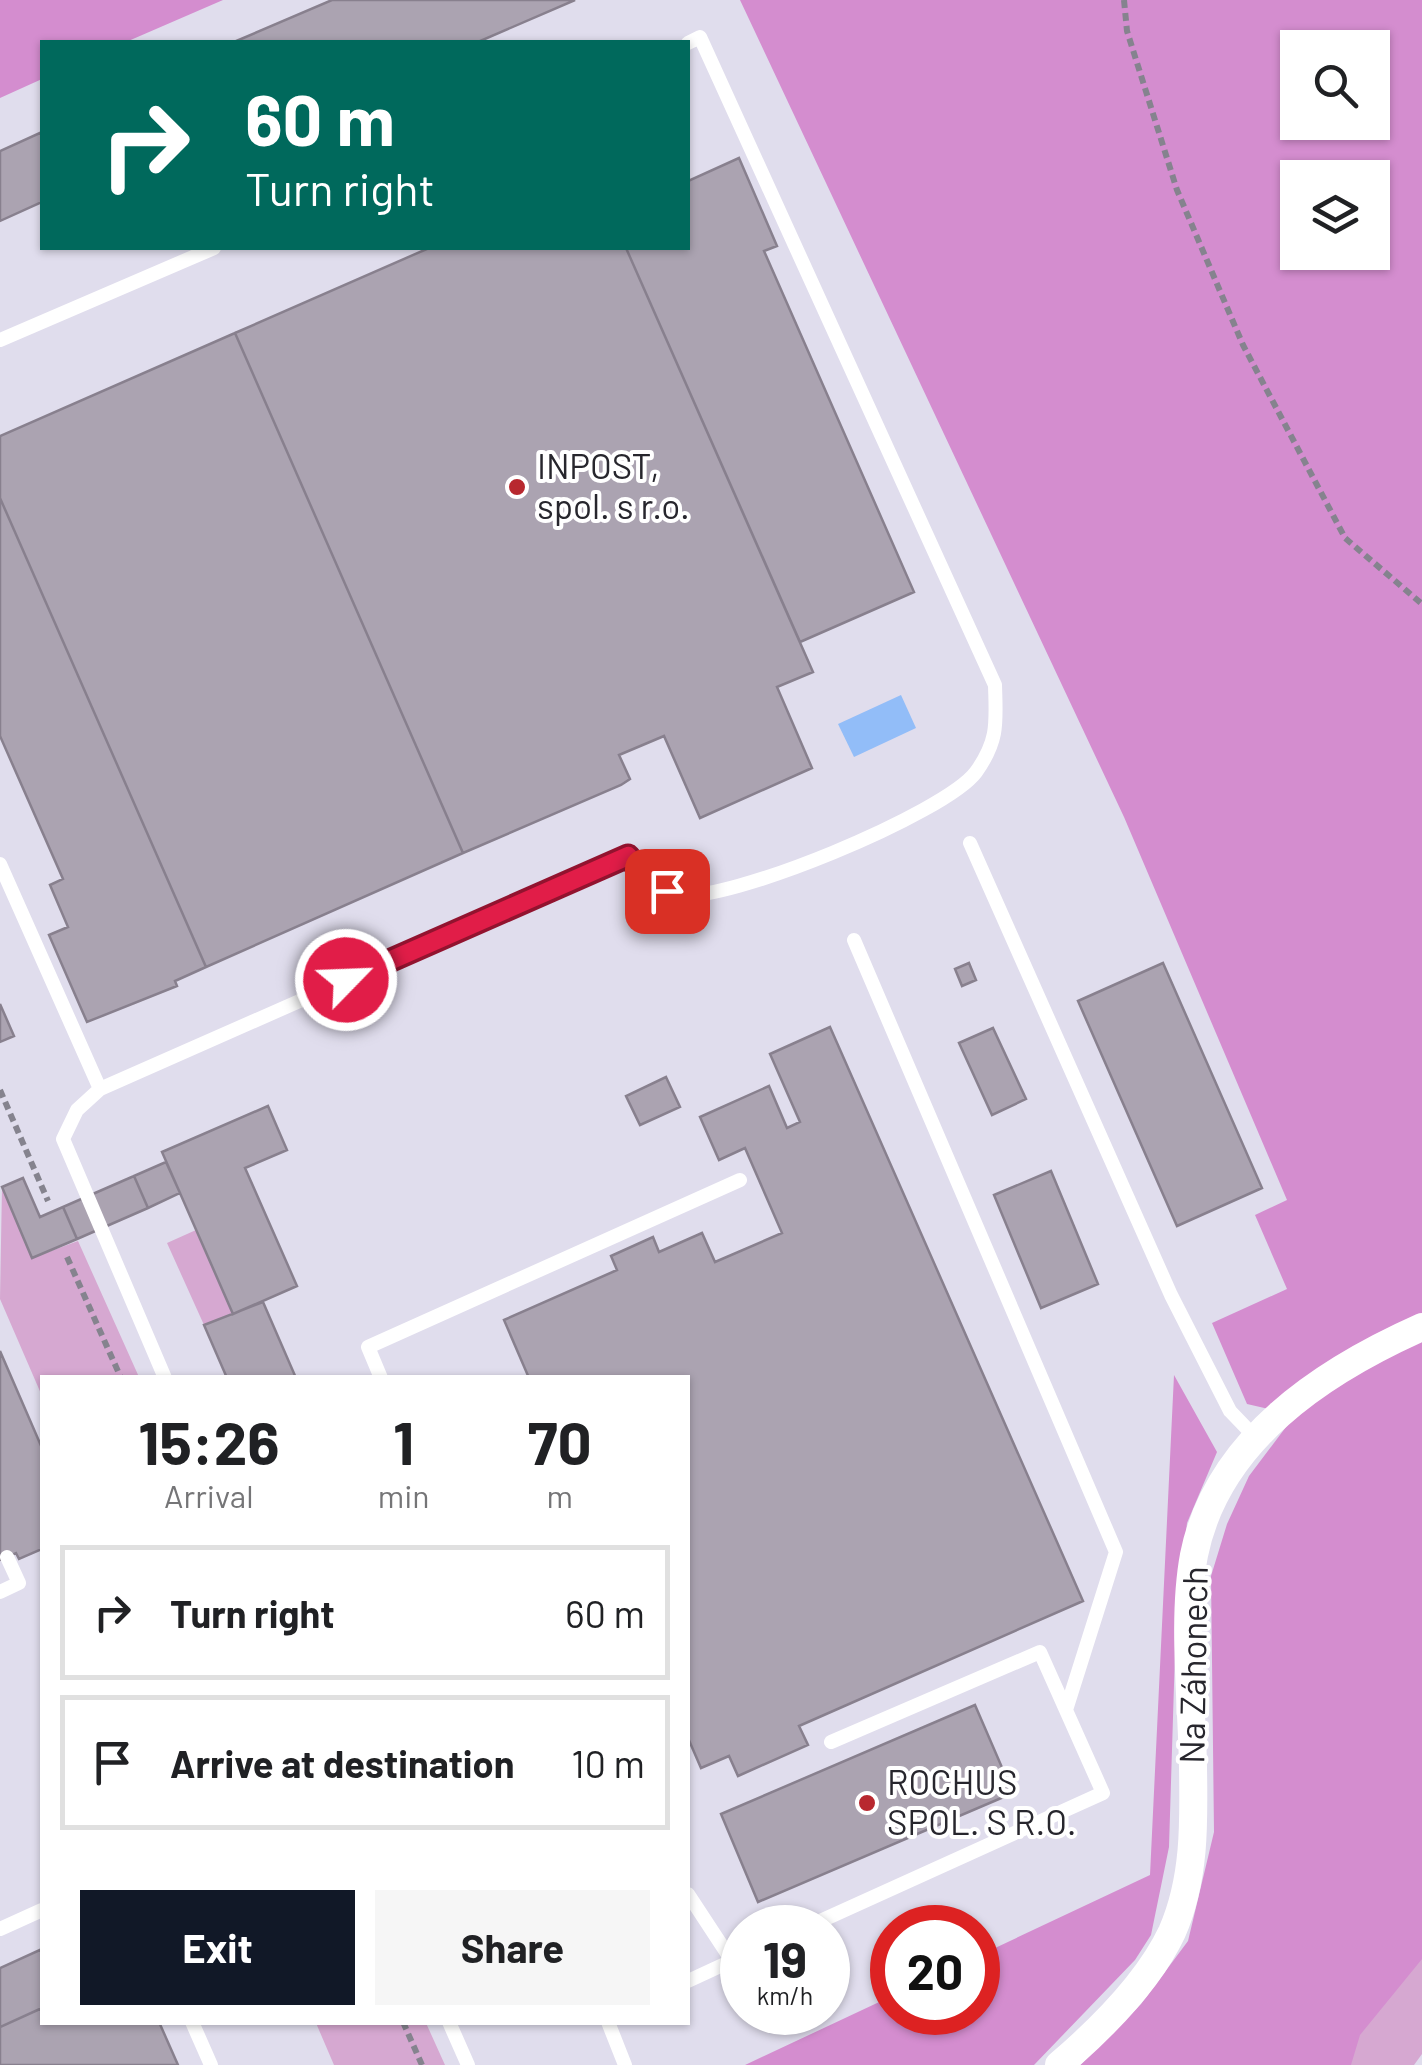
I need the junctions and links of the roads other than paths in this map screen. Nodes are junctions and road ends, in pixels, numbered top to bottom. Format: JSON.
{"nodes":[{"id":1,"x":690,"y":41,"type":"edge"},
{"id":2,"x":209,"y":250,"type":"edge"},
{"id":3,"x":0,"y":340,"type":"edge"},
{"id":4,"x":970,"y":844,"type":"dead end"},
{"id":5,"x":0,"y":864,"type":"edge"},
{"id":6,"x":854,"y":940,"type":"dead end"},
{"id":7,"x":100,"y":1089,"type":"junction"},
{"id":8,"x":740,"y":1180,"type":"dead end"},
{"id":9,"x":1422,"y":1327,"type":"edge"},
{"id":10,"x":164,"y":1375,"type":"edge"},
{"id":11,"x":381,"y":1375,"type":"edge"},
{"id":12,"x":1256,"y":1438,"type":"junction"},
{"id":13,"x":8,"y":1557,"type":"dead end"},
{"id":14,"x":0,"y":1592,"type":"edge"},
{"id":15,"x":1066,"y":1710,"type":"junction"},
{"id":16,"x":831,"y":1742,"type":"dead end"},
{"id":17,"x":690,"y":1897,"type":"edge"},
{"id":18,"x":850,"y":1908,"type":"edge"},
{"id":19,"x":40,"y":1911,"type":"edge"},
{"id":20,"x":0,"y":1929,"type":"edge"},
{"id":21,"x":720,"y":1936,"type":"edge"},
{"id":22,"x":720,"y":1966,"type":"edge"},
{"id":23,"x":690,"y":1979,"type":"edge"},
{"id":24,"x":193,"y":2025,"type":"edge"},
{"id":25,"x":450,"y":2025,"type":"edge"},
{"id":26,"x":609,"y":2025,"type":"edge"},
{"id":27,"x":211,"y":2065,"type":"edge"},
{"id":28,"x":468,"y":2065,"type":"edge"},
{"id":29,"x":626,"y":2065,"type":"edge"},
{"id":30,"x":1060,"y":2065,"type":"edge"}],
"edges":[{"from":1,"to":7,"type":"lane"},
{"from":2,"to":3,"type":"lane"},
{"from":4,"to":12,"type":"lane"},
{"from":5,"to":7,"type":"lane"},
{"from":6,"to":15,"type":"lane"},
{"from":7,"to":10,"type":"lane"},
{"from":8,"to":11,"type":"lane"},
{"from":9,"to":12,"type":"street","name":"Na Záhonech"},
{"from":12,"to":30,"type":"street","name":"Na Záhonech"},
{"from":13,"to":14,"type":"lane"},
{"from":15,"to":16,"type":"lane"},
{"from":15,"to":18,"type":"lane"},
{"from":17,"to":21,"type":"lane"},
{"from":19,"to":20,"type":"lane"},
{"from":22,"to":23,"type":"lane"},
{"from":24,"to":27,"type":"lane"},
{"from":25,"to":28,"type":"lane"},
{"from":26,"to":29,"type":"lane"}]}
